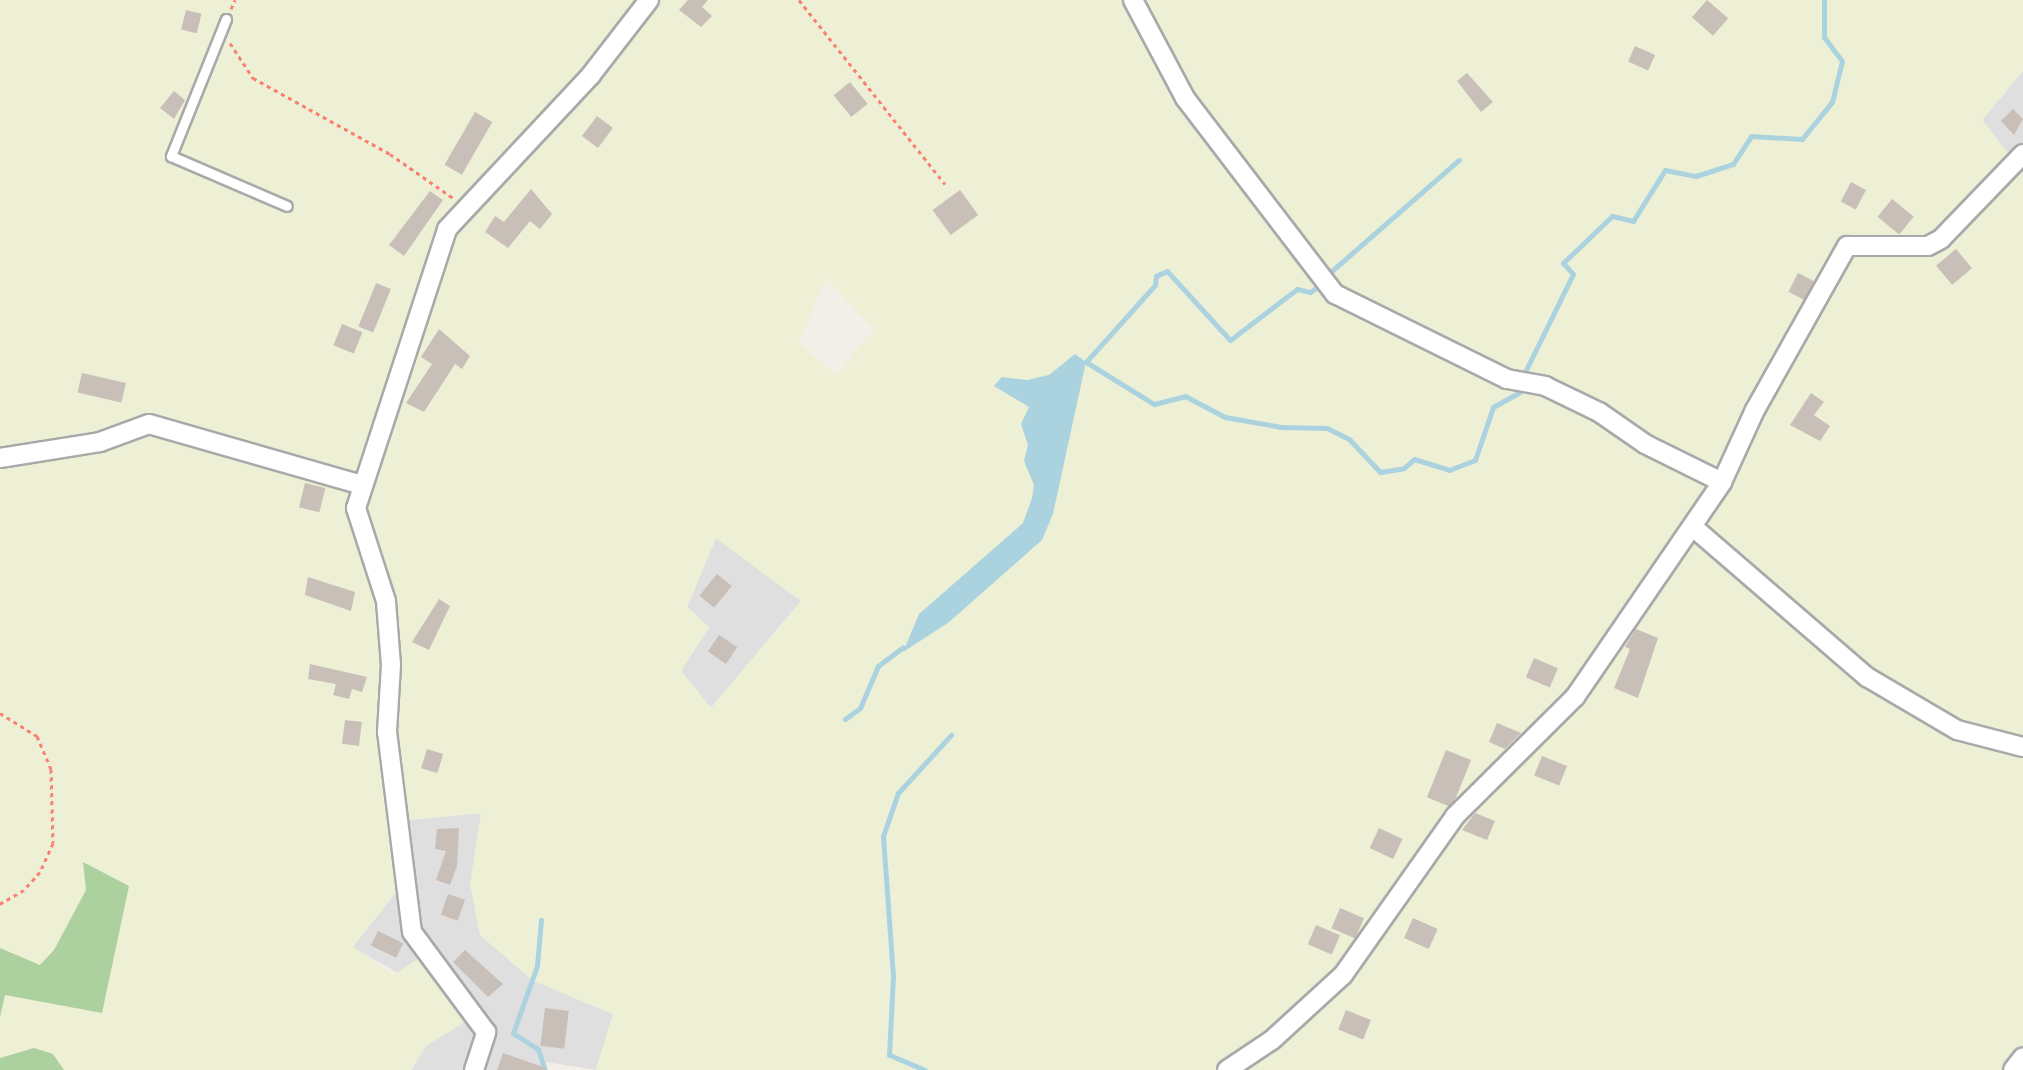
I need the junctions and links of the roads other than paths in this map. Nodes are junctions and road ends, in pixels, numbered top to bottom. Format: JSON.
{"nodes":[{"id":1,"x":649,"y":0,"type":"edge"},
{"id":2,"x":1133,"y":0,"type":"edge"},
{"id":3,"x":226,"y":19,"type":"road end"},
{"id":4,"x":2023,"y":154,"type":"edge"},
{"id":5,"x":287,"y":206,"type":"dead end"},
{"id":6,"x":0,"y":458,"type":"edge"},
{"id":7,"x":1722,"y":482,"type":"junction"},
{"id":8,"x":362,"y":485,"type":"junction"},
{"id":9,"x":1693,"y":527,"type":"junction"},
{"id":10,"x":2023,"y":747,"type":"edge"},
{"id":11,"x":2023,"y":1057,"type":"edge"},
{"id":12,"x":474,"y":1070,"type":"edge"},
{"id":13,"x":1227,"y":1070,"type":"edge"},
{"id":14,"x":2013,"y":1070,"type":"edge"}],
"edges":[{"from":1,"to":8,"type":"street"},
{"from":2,"to":7,"type":"street"},
{"from":3,"to":5,"type":"lane"},
{"from":4,"to":7,"type":"street"},
{"from":6,"to":8,"type":"street"},
{"from":7,"to":9,"type":"street"},
{"from":8,"to":12,"type":"street"},
{"from":9,"to":10,"type":"street"},
{"from":9,"to":13,"type":"street"},
{"from":11,"to":14,"type":"street"}]}
